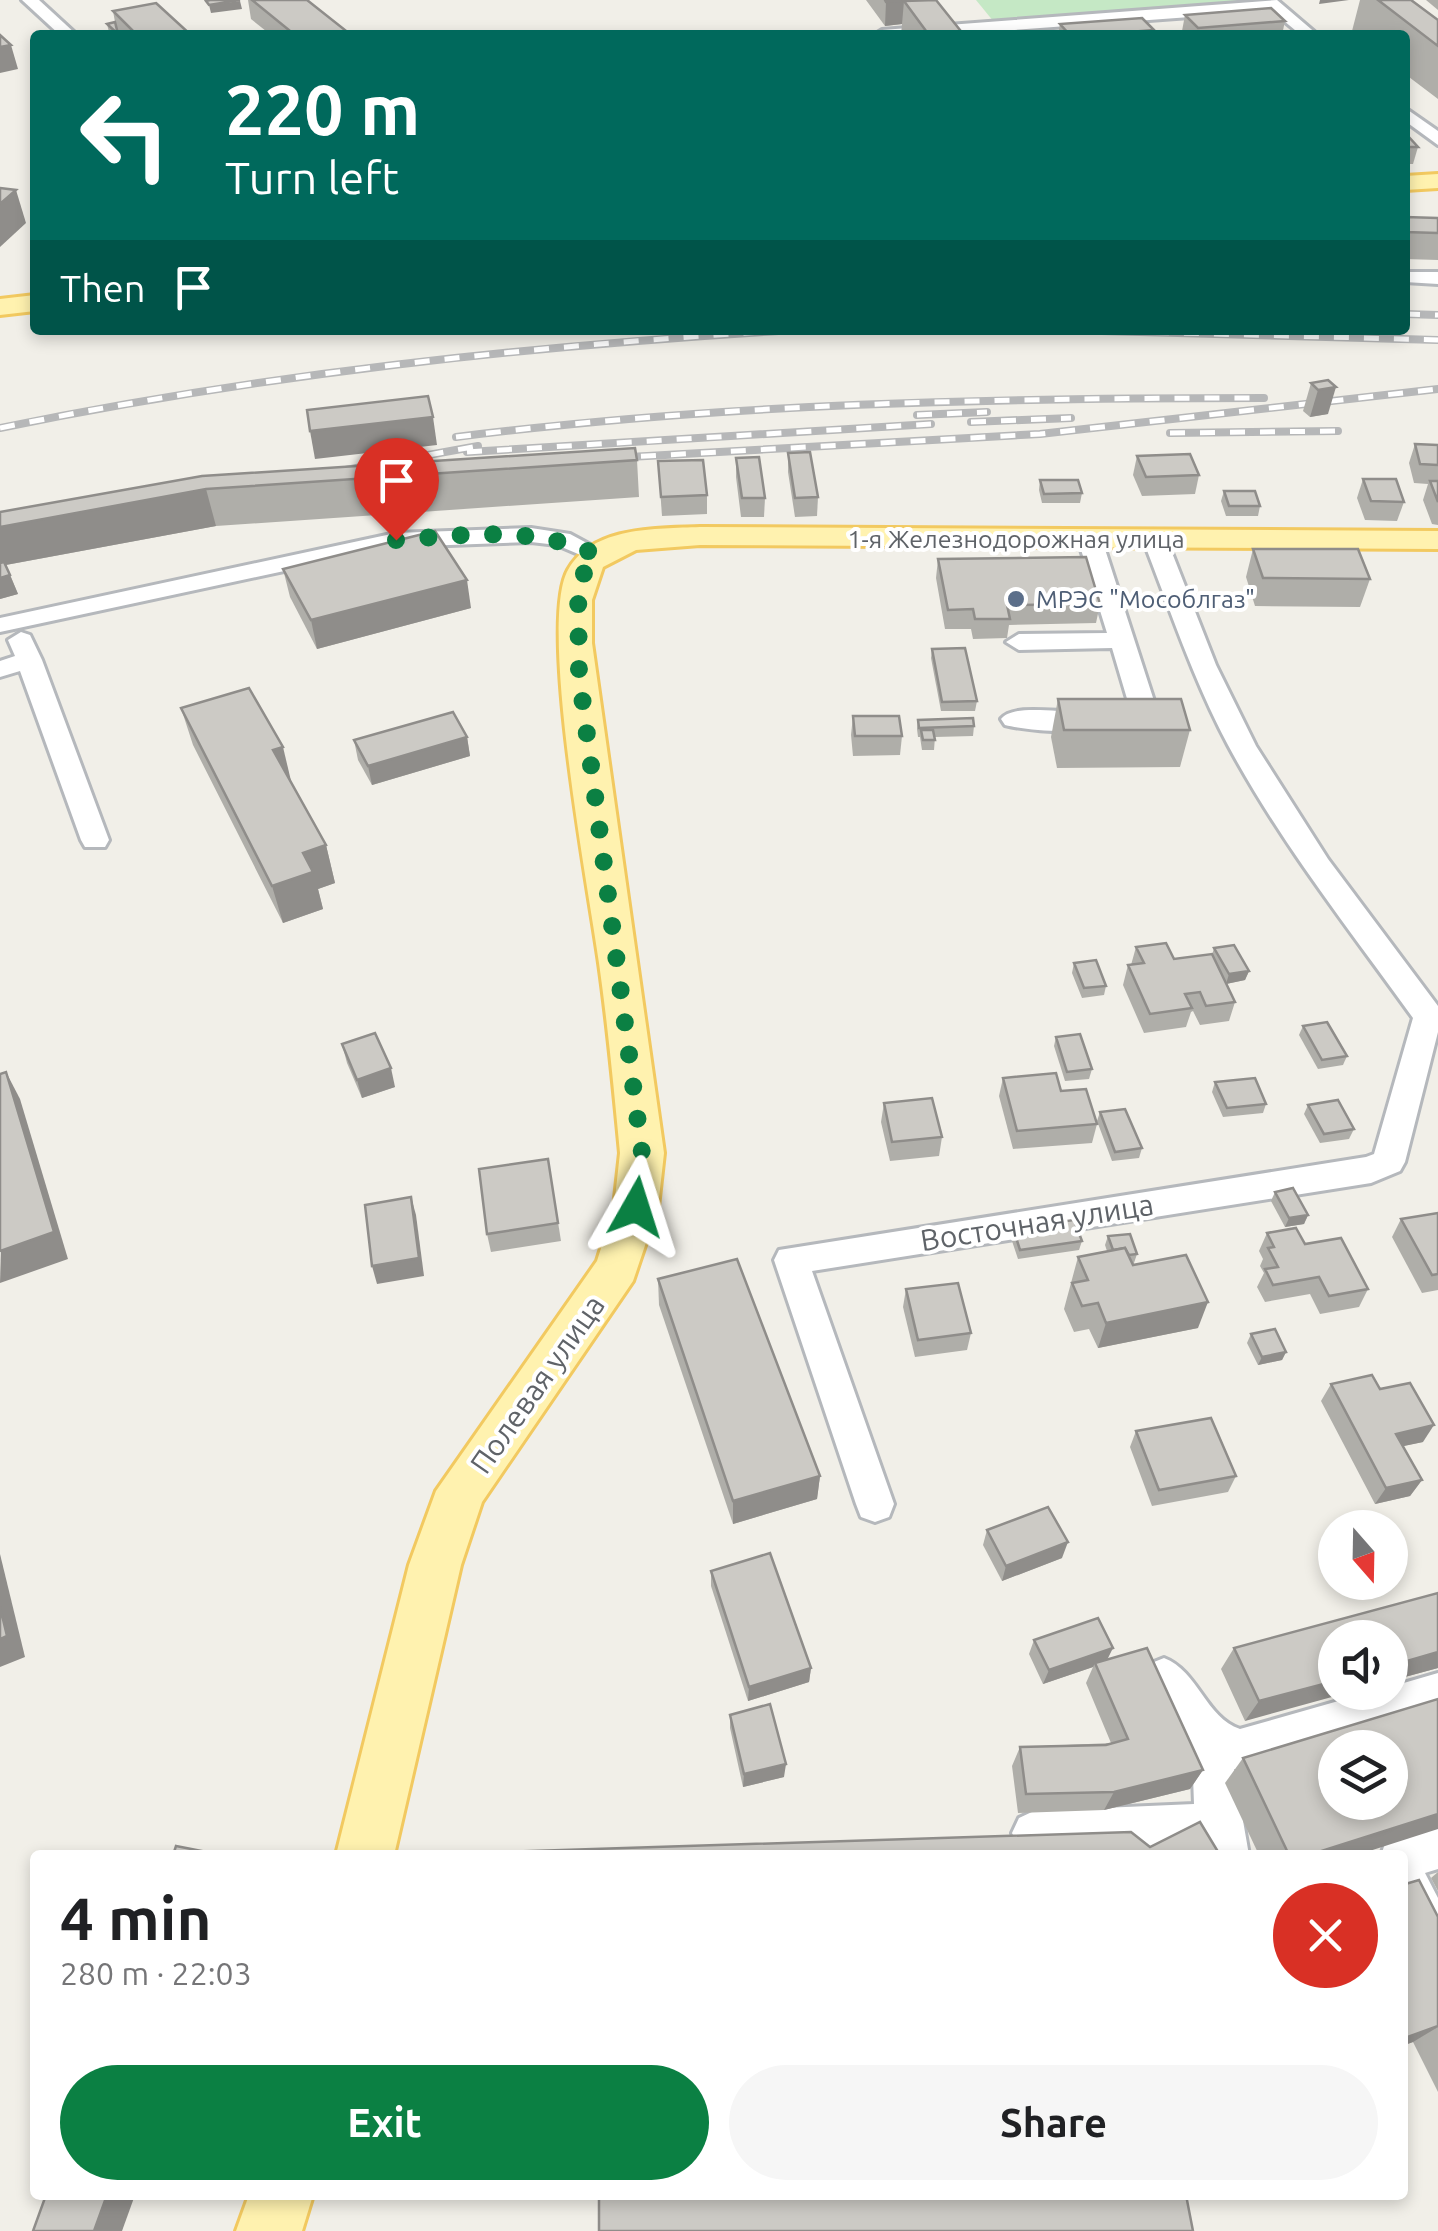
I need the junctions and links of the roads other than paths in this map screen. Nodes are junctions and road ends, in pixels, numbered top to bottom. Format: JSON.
{"nodes":[{"id":1,"x":30,"y":0,"type":"edge"},
{"id":2,"x":1272,"y":3,"type":"edge"},
{"id":3,"x":988,"y":25,"type":"edge"},
{"id":4,"x":63,"y":30,"type":"edge"},
{"id":5,"x":935,"y":30,"type":"edge"},
{"id":6,"x":1304,"y":30,"type":"edge"},
{"id":7,"x":1410,"y":117,"type":"edge"},
{"id":8,"x":1438,"y":140,"type":"edge"},
{"id":9,"x":1438,"y":181,"type":"edge"},
{"id":10,"x":1410,"y":182,"type":"edge"},
{"id":11,"x":1410,"y":277,"type":"edge"},
{"id":12,"x":1438,"y":278,"type":"edge"},
{"id":13,"x":30,"y":304,"type":"edge"},
{"id":14,"x":0,"y":307,"type":"edge"},
{"id":15,"x":1090,"y":540,"type":"junction"},
{"id":16,"x":1155,"y":540,"type":"junction"},
{"id":17,"x":1438,"y":540,"type":"edge"},
{"id":18,"x":597,"y":555,"type":"junction"},
{"id":19,"x":8,"y":623,"type":"edge"},
{"id":20,"x":1122,"y":640,"type":"junction"},
{"id":21,"x":1020,"y":642,"type":"dead end"},
{"id":22,"x":29,"y":660,"type":"junction"},
{"id":23,"x":0,"y":668,"type":"edge"},
{"id":24,"x":1014,"y":719,"type":"dead end"},
{"id":25,"x":95,"y":840,"type":"dead end"},
{"id":26,"x":1434,"y":1017,"type":"edge"},
{"id":27,"x":875,"y":1504,"type":"dead end"},
{"id":28,"x":1164,"y":1678,"type":"edge"},
{"id":29,"x":1438,"y":1694,"type":"edge"},
{"id":30,"x":1213,"y":1741,"type":"junction"},
{"id":31,"x":1034,"y":1833,"type":"edge"},
{"id":32,"x":1223,"y":1840,"type":"edge"},
{"id":33,"x":1438,"y":1847,"type":"edge"},
{"id":34,"x":366,"y":1850,"type":"edge"},
{"id":35,"x":1408,"y":1856,"type":"edge"},
{"id":36,"x":1408,"y":1886,"type":"edge"},
{"id":37,"x":1438,"y":1944,"type":"edge"},
{"id":38,"x":279,"y":2200,"type":"edge"},
{"id":39,"x":270,"y":2231,"type":"edge"}],
"edges":[{"from":1,"to":4,"type":"street"},
{"from":2,"to":3,"type":"street"},
{"from":2,"to":6,"type":"street"},
{"from":3,"to":5,"type":"street"},
{"from":7,"to":8,"type":"street"},
{"from":9,"to":10,"type":"main road"},
{"from":11,"to":12,"type":"street"},
{"from":13,"to":14,"type":"main road"},
{"from":15,"to":16,"type":"main road","name":"1-я Железнодорожная улица"},
{"from":15,"to":18,"type":"main road","name":"1-я Железнодорожная улица"},
{"from":15,"to":20,"type":"street"},
{"from":16,"to":17,"type":"main road","name":"1-я Железнодорожная улица"},
{"from":16,"to":26,"type":"street","name":"Восточная улица"},
{"from":18,"to":19,"type":"street"},
{"from":18,"to":34,"type":"main road","name":"Полевая улица"},
{"from":19,"to":22,"type":"street"},
{"from":20,"to":21,"type":"street"},
{"from":20,"to":24,"type":"street"},
{"from":22,"to":23,"type":"street"},
{"from":22,"to":25,"type":"street"},
{"from":26,"to":27,"type":"street","name":"Восточная улица"},
{"from":28,"to":30,"type":"street"},
{"from":29,"to":30,"type":"street"},
{"from":30,"to":32,"type":"street"},
{"from":31,"to":32,"type":"street"},
{"from":33,"to":35,"type":"street"},
{"from":36,"to":37,"type":"street"},
{"from":38,"to":39,"type":"main road"}]}
